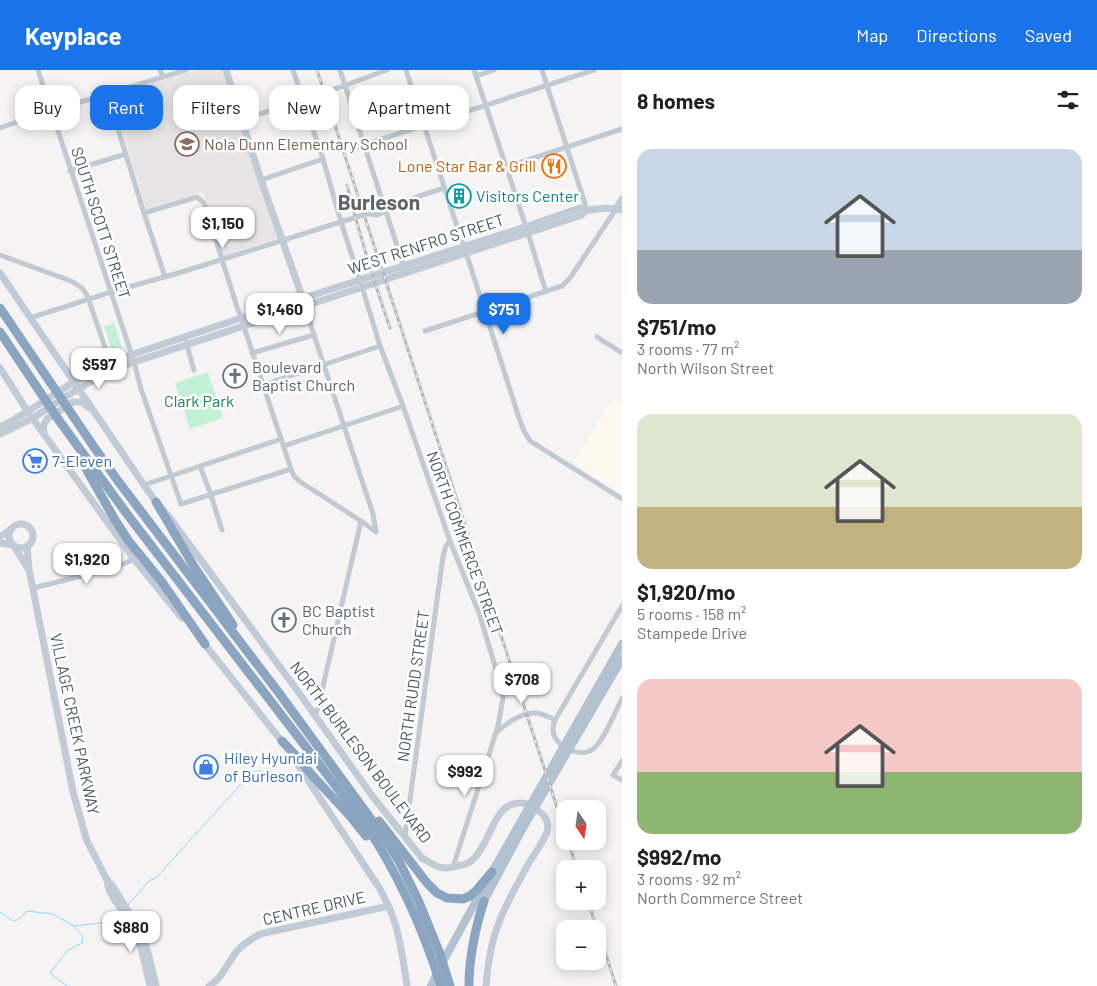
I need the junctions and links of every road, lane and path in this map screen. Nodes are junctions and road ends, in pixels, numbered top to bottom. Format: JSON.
{"nodes":[{"id":1,"x":38,"y":70,"type":"edge"},
{"id":2,"x":160,"y":70,"type":"edge"},
{"id":3,"x":186,"y":70,"type":"edge"},
{"id":4,"x":226,"y":70,"type":"edge"},
{"id":5,"x":293,"y":70,"type":"edge"},
{"id":6,"x":340,"y":70,"type":"edge"},
{"id":7,"x":386,"y":70,"type":"edge"},
{"id":8,"x":406,"y":70,"type":"edge"},
{"id":9,"x":494,"y":70,"type":"edge"},
{"id":10,"x":542,"y":70,"type":"edge"},
{"id":11,"x":594,"y":70,"type":"edge"},
{"id":12,"x":475,"y":73,"type":"edge"},
{"id":13,"x":163,"y":78,"type":"junction"},
{"id":14,"x":43,"y":85,"type":"edge"},
{"id":15,"x":138,"y":85,"type":"edge"},
{"id":16,"x":230,"y":85,"type":"edge"},
{"id":17,"x":298,"y":85,"type":"edge"},
{"id":18,"x":345,"y":85,"type":"junction"},
{"id":19,"x":411,"y":85,"type":"edge"},
{"id":20,"x":547,"y":85,"type":"junction"},
{"id":21,"x":339,"y":87,"type":"edge"},
{"id":22,"x":485,"y":105,"type":"junction"},
{"id":23,"x":469,"y":111,"type":"edge"},
{"id":24,"x":15,"y":123,"type":"edge"},
{"id":25,"x":0,"y":128,"type":"edge"},
{"id":26,"x":622,"y":129,"type":"edge"},
{"id":27,"x":57,"y":130,"type":"edge"},
{"id":28,"x":118,"y":130,"type":"edge"},
{"id":29,"x":244,"y":130,"type":"edge"},
{"id":30,"x":313,"y":130,"type":"edge"},
{"id":31,"x":411,"y":130,"type":"edge"},
{"id":32,"x":425,"y":130,"type":"edge"},
{"id":33,"x":364,"y":145,"type":"junction"},
{"id":34,"x":568,"y":147,"type":"junction"},
{"id":35,"x":354,"y":148,"type":"dead end"},
{"id":36,"x":126,"y":154,"type":"junction"},
{"id":37,"x":323,"y":159,"type":"junction"},
{"id":38,"x":506,"y":167,"type":"junction"},
{"id":39,"x":70,"y":172,"type":"junction"},
{"id":40,"x":261,"y":180,"type":"junction"},
{"id":41,"x":444,"y":188,"type":"junction"},
{"id":42,"x":622,"y":199,"type":"edge"},
{"id":43,"x":388,"y":207,"type":"junction"},
{"id":44,"x":619,"y":209,"type":"edge"},
{"id":45,"x":586,"y":210,"type":"junction"},
{"id":46,"x":144,"y":213,"type":"junction"},
{"id":47,"x":341,"y":222,"type":"junction"},
{"id":48,"x":527,"y":230,"type":"junction"},
{"id":49,"x":283,"y":240,"type":"junction"},
{"id":50,"x":466,"y":249,"type":"junction"},
{"id":51,"x":0,"y":255,"type":"edge"},
{"id":52,"x":221,"y":260,"type":"junction"},
{"id":53,"x":405,"y":269,"type":"junction"},
{"id":54,"x":0,"y":273,"type":"edge"},
{"id":55,"x":165,"y":277,"type":"junction"},
{"id":56,"x":361,"y":284,"type":"junction"},
{"id":57,"x":110,"y":292,"type":"junction"},
{"id":58,"x":546,"y":292,"type":"junction"},
{"id":59,"x":88,"y":299,"type":"junction"},
{"id":60,"x":304,"y":303,"type":"junction"},
{"id":61,"x":0,"y":308,"type":"edge"},
{"id":62,"x":486,"y":312,"type":"junction"},
{"id":63,"x":30,"y":318,"type":"junction"},
{"id":64,"x":242,"y":318,"type":"junction"},
{"id":65,"x":244,"y":326,"type":"junction"},
{"id":66,"x":425,"y":331,"type":"dead end"},
{"id":67,"x":0,"y":332,"type":"edge"},
{"id":68,"x":314,"y":335,"type":"junction"},
{"id":69,"x":597,"y":337,"type":"dead end"},
{"id":70,"x":185,"y":341,"type":"junction"},
{"id":71,"x":380,"y":346,"type":"junction"},
{"id":72,"x":622,"y":353,"type":"edge"},
{"id":73,"x":252,"y":354,"type":"junction"},
{"id":74,"x":133,"y":358,"type":"junction"},
{"id":75,"x":110,"y":362,"type":"junction"},
{"id":76,"x":323,"y":365,"type":"junction"},
{"id":77,"x":0,"y":368,"type":"edge"},
{"id":78,"x":194,"y":370,"type":"dead end"},
{"id":79,"x":74,"y":382,"type":"junction"},
{"id":80,"x":263,"y":385,"type":"junction"},
{"id":81,"x":79,"y":389,"type":"junction"},
{"id":82,"x":403,"y":406,"type":"junction"},
{"id":83,"x":93,"y":410,"type":"junction"},
{"id":84,"x":31,"y":415,"type":"junction"},
{"id":85,"x":58,"y":419,"type":"junction"},
{"id":86,"x":344,"y":426,"type":"junction"},
{"id":87,"x":0,"y":427,"type":"edge"},
{"id":88,"x":44,"y":433,"type":"junction"},
{"id":89,"x":0,"y":434,"type":"edge"},
{"id":90,"x":281,"y":439,"type":"junction"},
{"id":91,"x":284,"y":446,"type":"junction"},
{"id":92,"x":200,"y":466,"type":"junction"},
{"id":93,"x":291,"y":469,"type":"junction"},
{"id":94,"x":171,"y":476,"type":"junction"},
{"id":95,"x":144,"y":485,"type":"junction"},
{"id":96,"x":212,"y":495,"type":"junction"},
{"id":97,"x":622,"y":499,"type":"edge"},
{"id":98,"x":156,"y":502,"type":"junction"},
{"id":99,"x":361,"y":521,"type":"junction"},
{"id":100,"x":13,"y":527,"type":"junction"},
{"id":101,"x":222,"y":530,"type":"dead end"},
{"id":102,"x":0,"y":538,"type":"edge"},
{"id":103,"x":450,"y":540,"type":"junction"},
{"id":104,"x":0,"y":543,"type":"edge"},
{"id":105,"x":14,"y":546,"type":"junction"},
{"id":106,"x":27,"y":546,"type":"junction"},
{"id":107,"x":134,"y":559,"type":"junction"},
{"id":108,"x":29,"y":569,"type":"junction"},
{"id":109,"x":32,"y":588,"type":"junction"},
{"id":110,"x":622,"y":606,"type":"edge"},
{"id":111,"x":205,"y":644,"type":"junction"},
{"id":112,"x":622,"y":644,"type":"edge"},
{"id":113,"x":622,"y":659,"type":"edge"},
{"id":114,"x":279,"y":693,"type":"junction"},
{"id":115,"x":621,"y":701,"type":"edge"},
{"id":116,"x":315,"y":716,"type":"junction"},
{"id":117,"x":555,"y":720,"type":"junction"},
{"id":118,"x":496,"y":733,"type":"junction"},
{"id":119,"x":574,"y":734,"type":"junction"},
{"id":120,"x":282,"y":741,"type":"junction"},
{"id":121,"x":329,"y":761,"type":"junction"},
{"id":122,"x":622,"y":761,"type":"edge"},
{"id":123,"x":622,"y":780,"type":"edge"},
{"id":124,"x":405,"y":836,"type":"junction"},
{"id":125,"x":453,"y":867,"type":"junction"},
{"id":126,"x":492,"y":872,"type":"junction"},
{"id":127,"x":407,"y":898,"type":"junction"},
{"id":128,"x":484,"y":901,"type":"joint"},
{"id":129,"x":389,"y":906,"type":"junction"},
{"id":130,"x":127,"y":914,"type":"junction"},
{"id":131,"x":440,"y":967,"type":"junction"},
{"id":132,"x":150,"y":986,"type":"edge"},
{"id":133,"x":156,"y":986,"type":"edge"},
{"id":134,"x":209,"y":986,"type":"edge"},
{"id":135,"x":407,"y":986,"type":"edge"},
{"id":136,"x":431,"y":986,"type":"edge"},
{"id":137,"x":435,"y":986,"type":"edge"},
{"id":138,"x":441,"y":986,"type":"edge"},
{"id":139,"x":450,"y":986,"type":"edge"},
{"id":140,"x":469,"y":986,"type":"edge"},
{"id":141,"x":486,"y":986,"type":"edge"}],
"edges":[{"from":1,"to":14,"type":"street","name":"SOUTH SCOTT STREET"},
{"from":2,"to":13,"type":"street"},
{"from":3,"to":13,"type":"street"},
{"from":4,"to":16,"type":"main road"},
{"from":5,"to":17,"type":"street","name":"NORTH COMMERCE STREET"},
{"from":6,"to":18,"type":"street"},
{"from":7,"to":18,"type":"street"},
{"from":8,"to":19,"type":"street"},
{"from":9,"to":12,"type":"street"},
{"from":10,"to":20,"type":"street"},
{"from":11,"to":20,"type":"street"},
{"from":12,"to":22,"type":"street"},
{"from":13,"to":15,"type":"street"},
{"from":18,"to":21,"type":"street"},
{"from":18,"to":33,"type":"street"},
{"from":20,"to":22,"type":"street"},
{"from":20,"to":34,"type":"street"},
{"from":22,"to":23,"type":"street"},
{"from":22,"to":38,"type":"street"},
{"from":24,"to":25,"type":"street"},
{"from":26,"to":34,"type":"street"},
{"from":27,"to":39,"type":"street","name":"SOUTH SCOTT STREET"},
{"from":28,"to":36,"type":"street"},
{"from":29,"to":40,"type":"main road"},
{"from":30,"to":37,"type":"street","name":"NORTH COMMERCE STREET"},
{"from":31,"to":33,"type":"street"},
{"from":32,"to":41,"type":"street"},
{"from":33,"to":35,"type":"street"},
{"from":33,"to":43,"type":"street"},
{"from":34,"to":38,"type":"street"},
{"from":34,"to":45,"type":"street"},
{"from":36,"to":39,"type":"street"},
{"from":36,"to":46,"type":"street"},
{"from":37,"to":40,"type":"street"},
{"from":37,"to":47,"type":"street","name":"NORTH COMMERCE STREET"},
{"from":38,"to":48,"type":"street"},
{"from":39,"to":57,"type":"street","name":"SOUTH SCOTT STREET"},
{"from":40,"to":49,"type":"main road"},
{"from":41,"to":43,"type":"street"},
{"from":41,"to":50,"type":"street"},
{"from":42,"to":44,"type":"main road"},
{"from":43,"to":47,"type":"street"},
{"from":43,"to":53,"type":"street"},
{"from":44,"to":45,"type":"main road","name":"WEST RENFRO STREET"},
{"from":44,"to":58,"type":"street"},
{"from":45,"to":48,"type":"main road","name":"WEST RENFRO STREET"},
{"from":46,"to":52,"type":"street"},
{"from":46,"to":55,"type":"street"},
{"from":47,"to":49,"type":"street"},
{"from":47,"to":56,"type":"street","name":"NORTH COMMERCE STREET"},
{"from":48,"to":50,"type":"main road","name":"WEST RENFRO STREET"},
{"from":48,"to":58,"type":"street"},
{"from":49,"to":52,"type":"street"},
{"from":49,"to":60,"type":"main road"},
{"from":50,"to":53,"type":"main road","name":"WEST RENFRO STREET"},
{"from":50,"to":62,"type":"street"},
{"from":51,"to":59,"type":"street"},
{"from":52,"to":55,"type":"street"},
{"from":52,"to":64,"type":"street"},
{"from":53,"to":56,"type":"main road","name":"WEST RENFRO STREET"},
{"from":53,"to":56,"type":"main road","name":"WEST RENFRO STREET"},
{"from":54,"to":63,"type":"main road","name":"NORTH BURLESON BOULEVARD"},
{"from":55,"to":57,"type":"street"},
{"from":56,"to":60,"type":"main road"},
{"from":56,"to":71,"type":"street","name":"NORTH COMMERCE STREET"},
{"from":57,"to":59,"type":"street"},
{"from":57,"to":74,"type":"street","name":"SOUTH SCOTT STREET"},
{"from":58,"to":62,"type":"street"},
{"from":59,"to":63,"type":"street"},
{"from":59,"to":75,"type":"street"},
{"from":60,"to":64,"type":"main road"},
{"from":60,"to":65,"type":"main road"},
{"from":60,"to":68,"type":"street"},
{"from":61,"to":114,"type":"highway"},
{"from":62,"to":66,"type":"street"},
{"from":62,"to":97,"type":"street"},
{"from":63,"to":79,"type":"main road","name":"NORTH BURLESON BOULEVARD"},
{"from":64,"to":65,"type":"street"},
{"from":64,"to":70,"type":"main road"},
{"from":65,"to":70,"type":"main road"},
{"from":65,"to":73,"type":"street"},
{"from":67,"to":85,"type":"highway"},
{"from":68,"to":73,"type":"street"},
{"from":68,"to":76,"type":"street"},
{"from":69,"to":72,"type":"street"},
{"from":70,"to":74,"type":"main road"},
{"from":70,"to":78,"type":"street"},
{"from":71,"to":76,"type":"street"},
{"from":71,"to":82,"type":"street","name":"NORTH COMMERCE STREET"},
{"from":73,"to":80,"type":"street"},
{"from":74,"to":75,"type":"main road"},
{"from":74,"to":81,"type":"main road"},
{"from":74,"to":94,"type":"street","name":"SOUTH SCOTT STREET"},
{"from":75,"to":79,"type":"main road"},
{"from":76,"to":80,"type":"street"},
{"from":76,"to":86,"type":"street"},
{"from":77,"to":84,"type":"main road"},
{"from":79,"to":81,"type":"main road","name":"NORTH BURLESON BOULEVARD"},
{"from":79,"to":84,"type":"main road"},
{"from":80,"to":90,"type":"street"},
{"from":81,"to":83,"type":"main road","name":"NORTH BURLESON BOULEVARD"},
{"from":81,"to":84,"type":"main road"},
{"from":82,"to":86,"type":"street"},
{"from":82,"to":103,"type":"street","name":"NORTH COMMERCE STREET"},
{"from":83,"to":88,"type":"main road"},
{"from":83,"to":95,"type":"main road","name":"NORTH BURLESON BOULEVARD"},
{"from":84,"to":87,"type":"main road"},
{"from":84,"to":88,"type":"main road"},
{"from":84,"to":89,"type":"main road"},
{"from":85,"to":111,"type":"highway"},
{"from":85,"to":127,"type":"highway"},
{"from":86,"to":91,"type":"street"},
{"from":86,"to":99,"type":"street"},
{"from":88,"to":107,"type":"main road"},
{"from":90,"to":91,"type":"street"},
{"from":90,"to":92,"type":"street"},
{"from":91,"to":93,"type":"street"},
{"from":92,"to":94,"type":"street"},
{"from":92,"to":96,"type":"street"},
{"from":93,"to":96,"type":"street"},
{"from":93,"to":99,"type":"street"},
{"from":94,"to":95,"type":"street"},
{"from":94,"to":96,"type":"street","name":"SOUTH SCOTT STREET"},
{"from":95,"to":98,"type":"main road","name":"NORTH BURLESON BOULEVARD"},
{"from":96,"to":101,"type":"street"},
{"from":98,"to":114,"type":"highway"},
{"from":98,"to":116,"type":"main road","name":"NORTH BURLESON BOULEVARD"},
{"from":99,"to":116,"type":"street"},
{"from":100,"to":102,"type":"main road"},
{"from":100,"to":105,"type":"main road"},
{"from":100,"to":106,"type":"main road","name":"VILLAGE CREEK PARKWAY"},
{"from":103,"to":118,"type":"street","name":"NORTH COMMERCE STREET"},
{"from":103,"to":124,"type":"street","name":"NORTH RUDD STREET"},
{"from":104,"to":105,"type":"main road"},
{"from":105,"to":106,"type":"main road"},
{"from":105,"to":108,"type":"main road","name":"VILLAGE CREEK PARKWAY"},
{"from":106,"to":108,"type":"main road","name":"VILLAGE CREEK PARKWAY"},
{"from":107,"to":109,"type":"street"},
{"from":107,"to":111,"type":"main road"},
{"from":108,"to":109,"type":"main road","name":"VILLAGE CREEK PARKWAY"},
{"from":109,"to":130,"type":"main road","name":"VILLAGE CREEK PARKWAY"},
{"from":110,"to":117,"type":"street"},
{"from":111,"to":120,"type":"main road"},
{"from":112,"to":119,"type":"main road"},
{"from":113,"to":119,"type":"main road"},
{"from":114,"to":121,"type":"highway"},
{"from":115,"to":117,"type":"street"},
{"from":116,"to":124,"type":"main road","name":"NORTH BURLESON BOULEVARD"},
{"from":117,"to":118,"type":"street"},
{"from":118,"to":125,"type":"street","name":"NORTH COMMERCE STREET"},
{"from":119,"to":126,"type":"main road"},
{"from":119,"to":128,"type":"main road"},
{"from":120,"to":127,"type":"highway"},
{"from":120,"to":129,"type":"main road"},
{"from":121,"to":126,"type":"highway"},
{"from":121,"to":139,"type":"highway"},
{"from":122,"to":123,"type":"street"},
{"from":124,"to":125,"type":"main road","name":"NORTH BURLESON BOULEVARD"},
{"from":125,"to":141,"type":"main road"},
{"from":126,"to":131,"type":"main road"},
{"from":127,"to":138,"type":"highway"},
{"from":128,"to":140,"type":"highway"},
{"from":129,"to":134,"type":"main road","name":"CENTRE DRIVE"},
{"from":129,"to":135,"type":"main road"},
{"from":130,"to":132,"type":"main road","name":"VILLAGE CREEK PARKWAY"},
{"from":130,"to":133,"type":"main road","name":"VILLAGE CREEK PARKWAY"},
{"from":131,"to":136,"type":"main road"},
{"from":131,"to":137,"type":"highway"}]}
